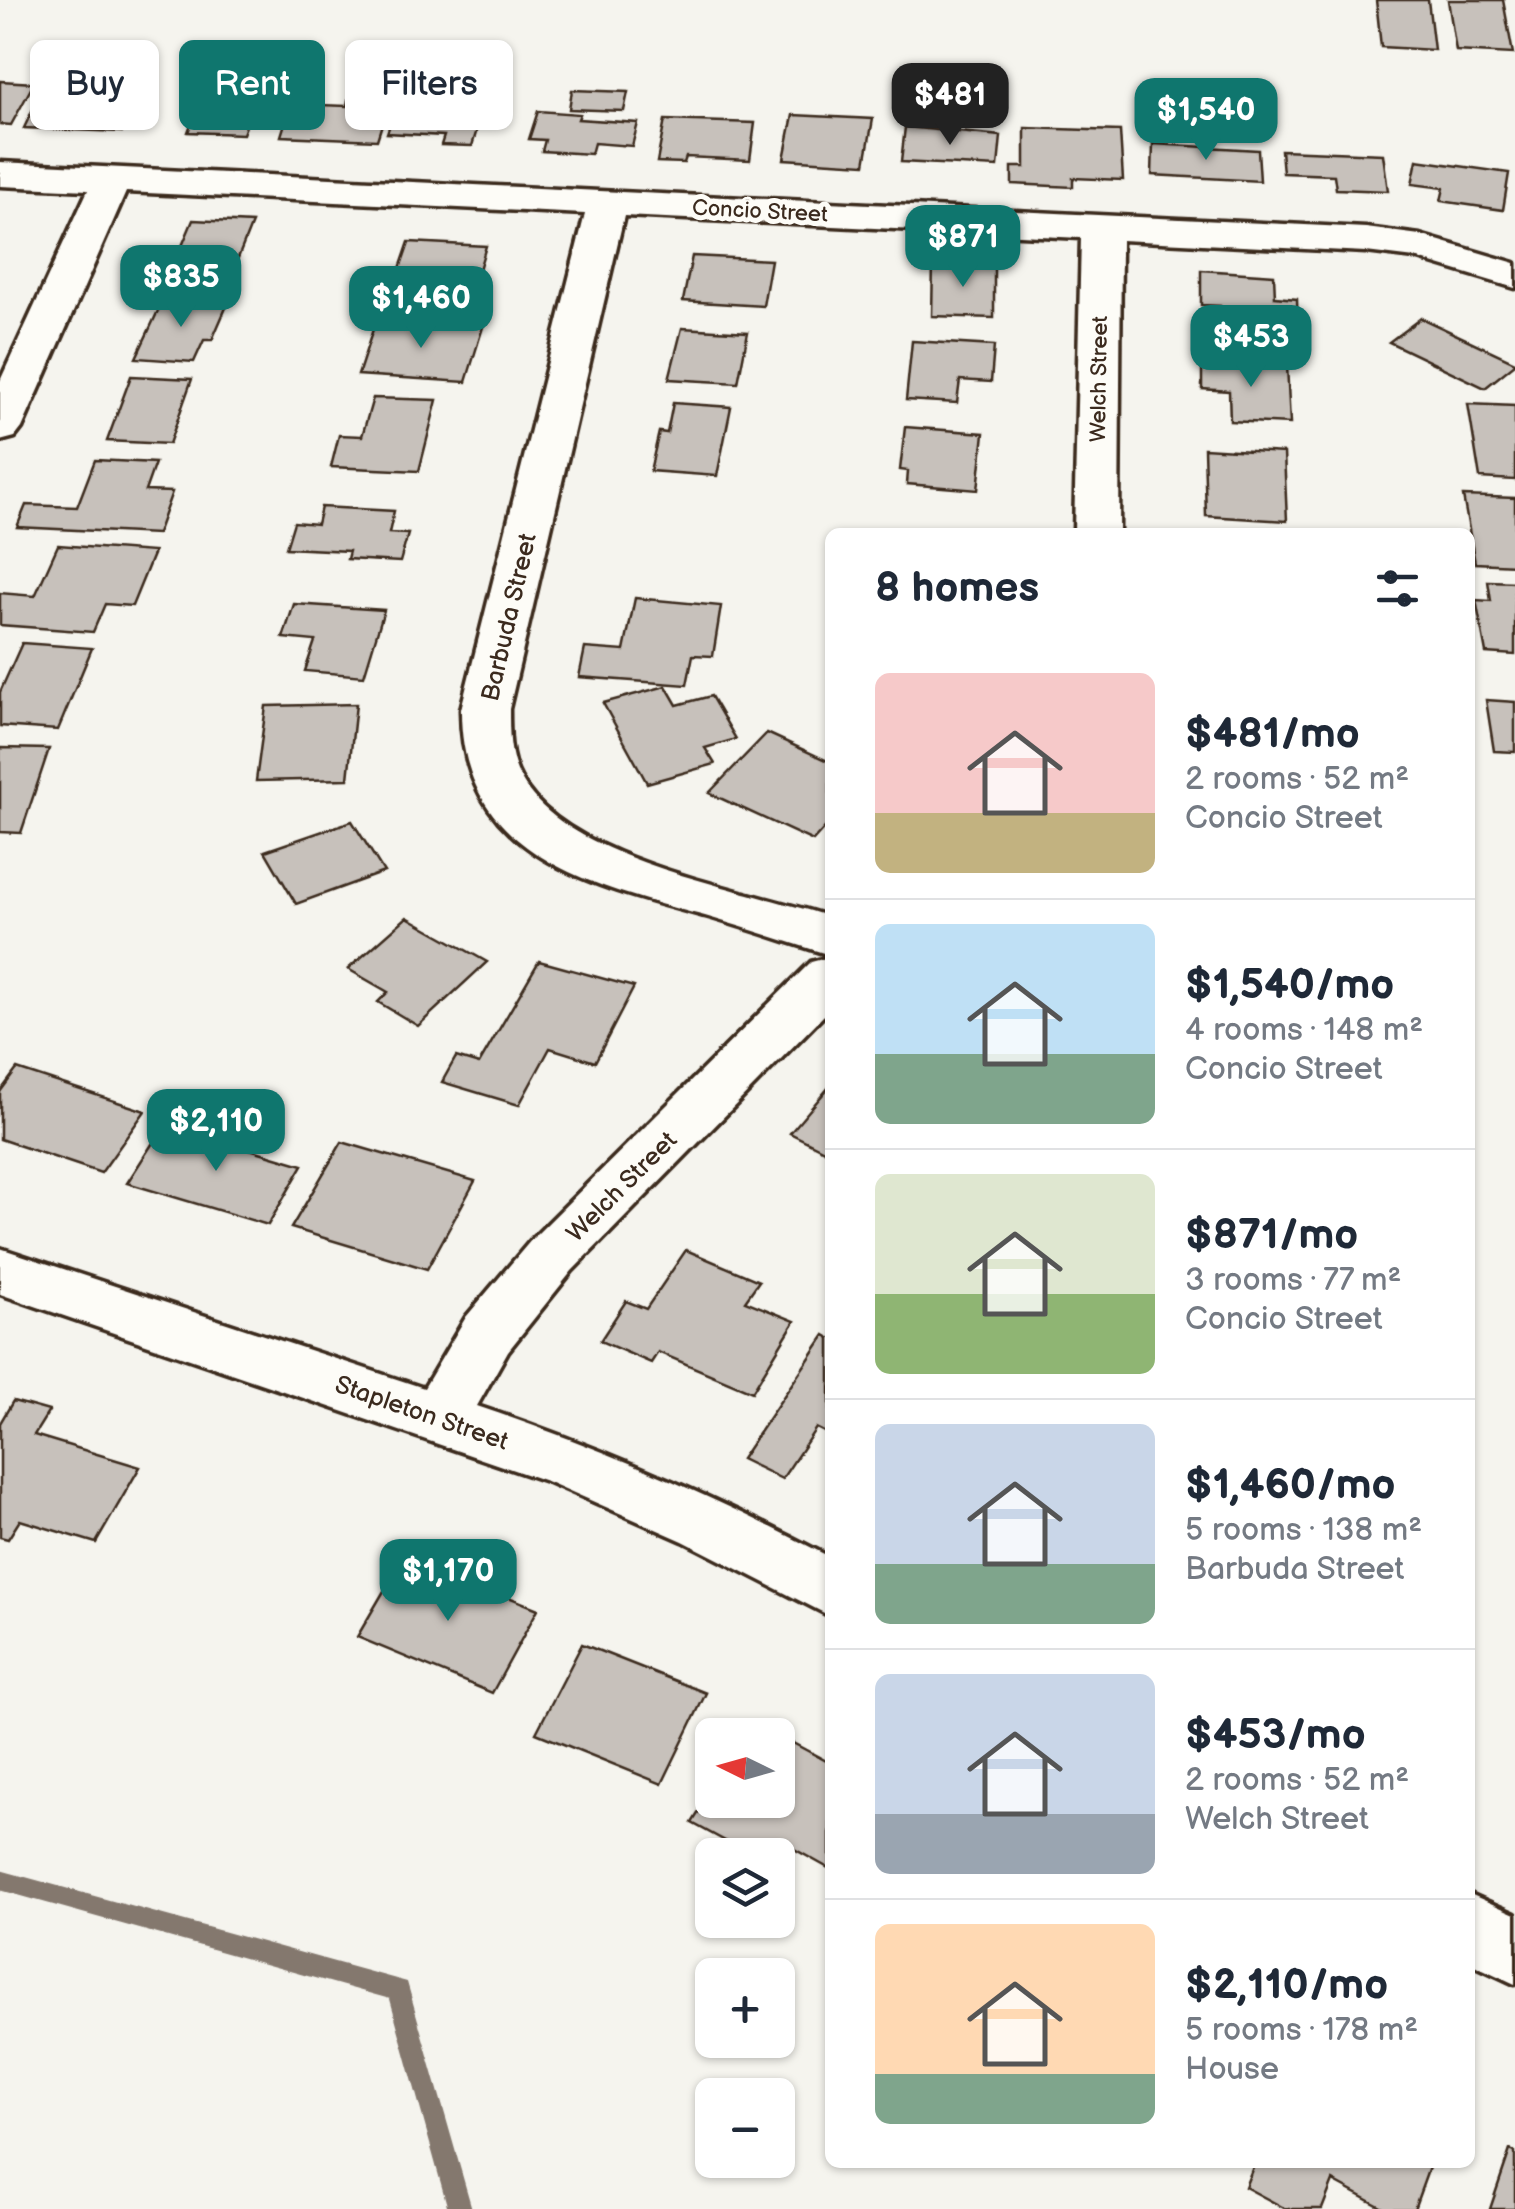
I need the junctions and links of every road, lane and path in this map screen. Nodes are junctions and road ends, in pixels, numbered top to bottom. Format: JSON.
{"nodes":[{"id":1,"x":0,"y":174,"type":"edge"},
{"id":2,"x":112,"y":179,"type":"junction"},
{"id":3,"x":607,"y":203,"type":"junction"},
{"id":4,"x":1101,"y":226,"type":"junction"},
{"id":5,"x":1515,"y":276,"type":"edge"},
{"id":6,"x":0,"y":428,"type":"edge"},
{"id":7,"x":1096,"y":528,"type":"edge"},
{"id":8,"x":825,"y":935,"type":"edge"},
{"id":9,"x":825,"y":981,"type":"edge"},
{"id":10,"x":0,"y":1271,"type":"edge"},
{"id":11,"x":439,"y":1418,"type":"junction"},
{"id":12,"x":825,"y":1585,"type":"edge"},
{"id":13,"x":1475,"y":1930,"type":"edge"},
{"id":14,"x":1515,"y":1950,"type":"edge"}],
"edges":[{"from":1,"to":2,"type":"street","name":"Concio Street"},
{"from":2,"to":3,"type":"street","name":"Concio Street"},
{"from":2,"to":6,"type":"street"},
{"from":3,"to":4,"type":"street","name":"Concio Street"},
{"from":3,"to":8,"type":"street","name":"Barbuda Street"},
{"from":4,"to":5,"type":"street","name":"Concio Street"},
{"from":4,"to":7,"type":"street","name":"Welch Street"},
{"from":9,"to":11,"type":"street","name":"Welch Street"},
{"from":10,"to":11,"type":"street","name":"Stapleton Street"},
{"from":11,"to":12,"type":"street","name":"Stapleton Street"},
{"from":13,"to":14,"type":"street"}]}
